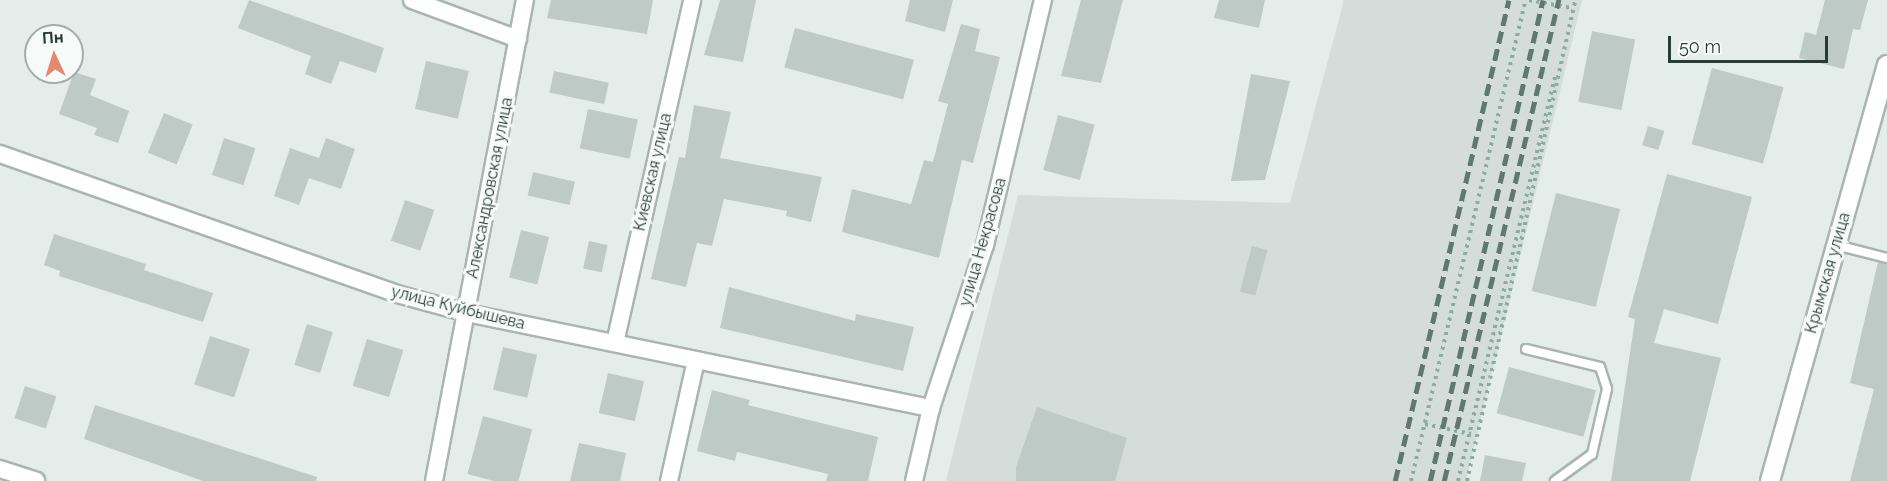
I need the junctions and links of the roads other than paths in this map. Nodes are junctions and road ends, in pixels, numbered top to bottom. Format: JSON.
{"nodes":[{"id":1,"x":412,"y":0,"type":"edge"},
{"id":2,"x":525,"y":0,"type":"edge"},
{"id":3,"x":692,"y":0,"type":"edge"},
{"id":4,"x":1043,"y":0,"type":"edge"},
{"id":5,"x":518,"y":39,"type":"junction"},
{"id":6,"x":1887,"y":65,"type":"edge"},
{"id":7,"x":0,"y":154,"type":"edge"},
{"id":8,"x":1836,"y":244,"type":"junction"},
{"id":9,"x":1887,"y":258,"type":"edge"},
{"id":10,"x":467,"y":313,"type":"junction"},
{"id":11,"x":615,"y":343,"type":"junction"},
{"id":12,"x":1526,"y":349,"type":"dead end"},
{"id":13,"x":696,"y":360,"type":"junction"},
{"id":14,"x":931,"y":408,"type":"junction"},
{"id":15,"x":0,"y":469,"type":"edge"},
{"id":16,"x":36,"y":481,"type":"edge"},
{"id":17,"x":434,"y":481,"type":"edge"},
{"id":18,"x":669,"y":481,"type":"edge"},
{"id":19,"x":914,"y":481,"type":"edge"},
{"id":20,"x":1555,"y":481,"type":"edge"},
{"id":21,"x":1770,"y":481,"type":"edge"}],
"edges":[{"from":1,"to":5,"type":"street"},
{"from":2,"to":5,"type":"street","name":"Александровская улица"},
{"from":3,"to":11,"type":"street","name":"Киевская улица"},
{"from":4,"to":14,"type":"street","name":"улица Некрасова"},
{"from":5,"to":10,"type":"street","name":"Александровская улица"},
{"from":6,"to":8,"type":"main road","name":"Крымская улица"},
{"from":7,"to":10,"type":"street","name":"улица Куйбышева"},
{"from":8,"to":9,"type":"lane"},
{"from":8,"to":21,"type":"main road","name":"Крымская улица"},
{"from":10,"to":11,"type":"street","name":"улица Куйбышева"},
{"from":10,"to":17,"type":"street","name":"Александровская улица"},
{"from":11,"to":13,"type":"street","name":"улица Куйбышева"},
{"from":12,"to":20,"type":"lane"},
{"from":13,"to":14,"type":"street","name":"улица Куйбышева"},
{"from":13,"to":18,"type":"street"},
{"from":14,"to":19,"type":"street","name":"улица Некрасова"},
{"from":15,"to":16,"type":"street"}]}
